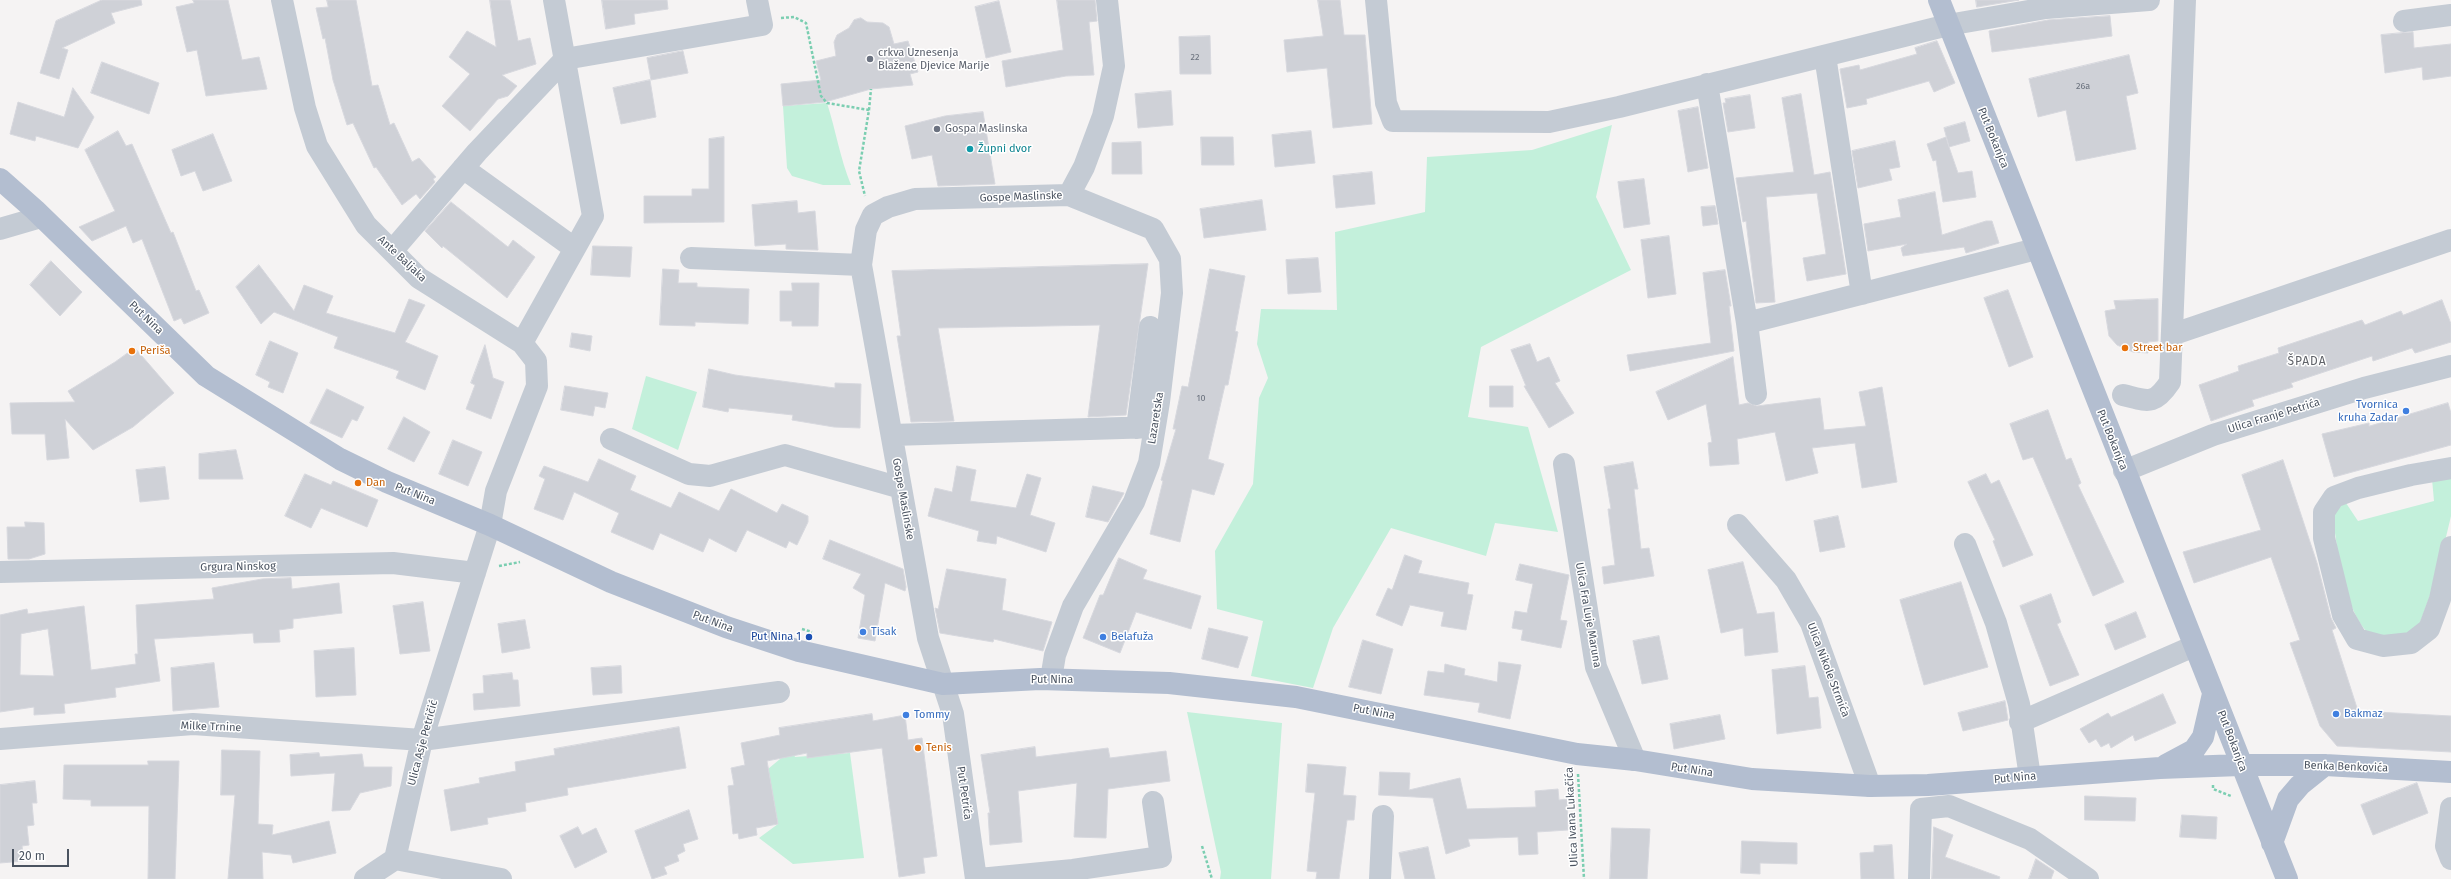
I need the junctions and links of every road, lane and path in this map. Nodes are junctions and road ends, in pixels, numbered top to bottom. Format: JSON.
{"nodes":[{"id":1,"x":282,"y":0,"type":"edge"},
{"id":2,"x":554,"y":0,"type":"edge"},
{"id":3,"x":1107,"y":0,"type":"edge"},
{"id":4,"x":1376,"y":0,"type":"edge"},
{"id":5,"x":1939,"y":0,"type":"edge"},
{"id":6,"x":2149,"y":0,"type":"edge"},
{"id":7,"x":2185,"y":0,"type":"edge"},
{"id":8,"x":759,"y":9,"type":"edge"},
{"id":9,"x":2451,"y":15,"type":"edge"},
{"id":10,"x":2404,"y":21,"type":"dead end"},
{"id":11,"x":1948,"y":25,"type":"junction"},
{"id":12,"x":1825,"y":56,"type":"junction"},
{"id":13,"x":565,"y":59,"type":"junction"},
{"id":14,"x":1707,"y":84,"type":"junction"},
{"id":15,"x":871,"y":89,"type":"dead end"},
{"id":16,"x":869,"y":110,"type":"junction"},
{"id":17,"x":463,"y":168,"type":"junction"},
{"id":18,"x":0,"y":179,"type":"edge"},
{"id":19,"x":1069,"y":195,"type":"junction"},
{"id":20,"x":873,"y":215,"type":"junction"},
{"id":21,"x":41,"y":217,"type":"junction"},
{"id":22,"x":0,"y":229,"type":"edge"},
{"id":23,"x":2451,"y":240,"type":"edge"},
{"id":24,"x":574,"y":248,"type":"junction"},
{"id":25,"x":2036,"y":248,"type":"junction"},
{"id":26,"x":392,"y":251,"type":"junction"},
{"id":27,"x":691,"y":258,"type":"dead end"},
{"id":28,"x":861,"y":265,"type":"junction"},
{"id":29,"x":1862,"y":294,"type":"junction"},
{"id":30,"x":1747,"y":323,"type":"junction"},
{"id":31,"x":1150,"y":327,"type":"dead end"},
{"id":32,"x":2174,"y":334,"type":"junction"},
{"id":33,"x":522,"y":343,"type":"junction"},
{"id":34,"x":2451,"y":366,"type":"edge"},
{"id":35,"x":1756,"y":394,"type":"dead end"},
{"id":36,"x":2123,"y":395,"type":"dead end"},
{"id":37,"x":1146,"y":427,"type":"junction"},
{"id":38,"x":892,"y":435,"type":"junction"},
{"id":39,"x":611,"y":439,"type":"dead end"},
{"id":40,"x":1564,"y":464,"type":"dead end"},
{"id":41,"x":2451,"y":468,"type":"edge"},
{"id":42,"x":2124,"y":471,"type":"junction"},
{"id":43,"x":901,"y":488,"type":"junction"},
{"id":44,"x":490,"y":525,"type":"junction"},
{"id":45,"x":1738,"y":525,"type":"dead end"},
{"id":46,"x":1965,"y":544,"type":"dead end"},
{"id":47,"x":2451,"y":547,"type":"edge"},
{"id":48,"x":0,"y":572,"type":"edge"},
{"id":49,"x":475,"y":573,"type":"junction"},
{"id":50,"x":796,"y":628,"type":"dead end"},
{"id":51,"x":815,"y":634,"type":"dead end"},
{"id":52,"x":2194,"y":646,"type":"junction"},
{"id":53,"x":1051,"y":679,"type":"junction"},
{"id":54,"x":943,"y":684,"type":"junction"},
{"id":55,"x":780,"y":692,"type":"dead end"},
{"id":56,"x":2213,"y":694,"type":"junction"},
{"id":57,"x":2020,"y":722,"type":"junction"},
{"id":58,"x":0,"y":739,"type":"edge"},
{"id":59,"x":422,"y":740,"type":"junction"},
{"id":60,"x":1577,"y":754,"type":"junction"},
{"id":61,"x":1635,"y":760,"type":"junction"},
{"id":62,"x":2240,"y":765,"type":"junction"},
{"id":63,"x":2325,"y":765,"type":"junction"},
{"id":64,"x":2160,"y":768,"type":"junction"},
{"id":65,"x":2451,"y":772,"type":"edge"},
{"id":66,"x":2030,"y":777,"type":"junction"},
{"id":67,"x":1870,"y":786,"type":"junction"},
{"id":68,"x":1153,"y":802,"type":"dead end"},
{"id":69,"x":2451,"y":808,"type":"edge"},
{"id":70,"x":1383,"y":816,"type":"dead end"},
{"id":71,"x":2272,"y":843,"type":"junction"},
{"id":72,"x":1202,"y":846,"type":"dead end"},
{"id":73,"x":395,"y":859,"type":"junction"},
{"id":74,"x":2451,"y":859,"type":"edge"},
{"id":75,"x":1073,"y":874,"type":"edge"},
{"id":76,"x":367,"y":879,"type":"edge"},
{"id":77,"x":501,"y":879,"type":"edge"},
{"id":78,"x":976,"y":879,"type":"edge"},
{"id":79,"x":979,"y":879,"type":"edge"},
{"id":80,"x":1212,"y":879,"type":"edge"},
{"id":81,"x":1380,"y":879,"type":"edge"},
{"id":82,"x":1584,"y":879,"type":"edge"},
{"id":83,"x":1919,"y":879,"type":"edge"},
{"id":84,"x":2088,"y":879,"type":"edge"},
{"id":85,"x":2287,"y":879,"type":"edge"}],
"edges":[{"from":1,"to":26,"type":"street","name":"Ante Baljaka"},
{"from":2,"to":13,"type":"street"},
{"from":3,"to":19,"type":"street","name":"Gospe Maslinske"},
{"from":4,"to":14,"type":"street"},
{"from":5,"to":11,"type":"main road","name":"Put Bokanjca"},
{"from":6,"to":11,"type":"street"},
{"from":7,"to":32,"type":"street"},
{"from":8,"to":13,"type":"street"},
{"from":8,"to":16,"type":"path"},
{"from":9,"to":10,"type":"street"},
{"from":11,"to":12,"type":"street"},
{"from":11,"to":25,"type":"main road","name":"Put Bokanjca"},
{"from":12,"to":14,"type":"street"},
{"from":12,"to":29,"type":"street"},
{"from":13,"to":17,"type":"street"},
{"from":13,"to":24,"type":"street"},
{"from":14,"to":30,"type":"street"},
{"from":15,"to":16,"type":"path"},
{"from":16,"to":20,"type":"path"},
{"from":17,"to":24,"type":"street"},
{"from":17,"to":26,"type":"street"},
{"from":18,"to":21,"type":"main road","name":"Put Nina"},
{"from":19,"to":20,"type":"street","name":"Gospe Maslinske"},
{"from":19,"to":37,"type":"street","name":"Lazaretska"},
{"from":20,"to":28,"type":"street","name":"Gospe Maslinske"},
{"from":21,"to":22,"type":"street"},
{"from":21,"to":44,"type":"main road","name":"Put Nina"},
{"from":23,"to":32,"type":"street"},
{"from":24,"to":33,"type":"street"},
{"from":25,"to":29,"type":"street"},
{"from":25,"to":42,"type":"main road","name":"Put Bokanjca"},
{"from":26,"to":33,"type":"street","name":"Ante Baljaka"},
{"from":27,"to":28,"type":"street"},
{"from":28,"to":38,"type":"street","name":"Gospe Maslinske"},
{"from":29,"to":30,"type":"street"},
{"from":30,"to":35,"type":"street"},
{"from":31,"to":37,"type":"street"},
{"from":32,"to":36,"type":"street"},
{"from":33,"to":44,"type":"street","name":"Ante Baljaka"},
{"from":34,"to":42,"type":"street","name":"Ulica Franje Petrića"},
{"from":37,"to":38,"type":"street"},
{"from":37,"to":53,"type":"street","name":"Lazaretska"},
{"from":38,"to":43,"type":"street","name":"Gospe Maslinske"},
{"from":39,"to":43,"type":"street"},
{"from":40,"to":61,"type":"street","name":"Ulica Fra Luje Maruna"},
{"from":41,"to":47,"type":"street"},
{"from":42,"to":52,"type":"main road","name":"Put Bokanjca"},
{"from":43,"to":54,"type":"street","name":"Gospe Maslinske"},
{"from":44,"to":49,"type":"street","name":"Ulica Asje Petričić"},
{"from":44,"to":54,"type":"main road","name":"Put Nina"},
{"from":45,"to":67,"type":"street","name":"Ulica Nikole Strmića"},
{"from":46,"to":57,"type":"street"},
{"from":48,"to":49,"type":"street","name":"Grgura Ninskog"},
{"from":49,"to":59,"type":"street","name":"Ulica Asje Petričić"},
{"from":50,"to":51,"type":"path"},
{"from":52,"to":56,"type":"main road","name":"Put Bokanjca"},
{"from":52,"to":57,"type":"street"},
{"from":53,"to":54,"type":"main road","name":"Put Nina"},
{"from":53,"to":60,"type":"main road","name":"Put Nina"},
{"from":54,"to":78,"type":"street","name":"Put Petrića"},
{"from":55,"to":59,"type":"street","name":"Milke Trnine"},
{"from":56,"to":62,"type":"main road","name":"Put Bokanjca"},
{"from":56,"to":64,"type":"main road"},
{"from":57,"to":66,"type":"street"},
{"from":58,"to":59,"type":"street","name":"Milke Trnine"},
{"from":59,"to":73,"type":"street","name":"Ulica Asje Petričić"},
{"from":60,"to":61,"type":"main road","name":"Put Nina"},
{"from":60,"to":82,"type":"path","name":"Ulica Ivana Lukačića"},
{"from":61,"to":67,"type":"main road","name":"Put Nina"},
{"from":62,"to":63,"type":"main road","name":"Benka Benkovića"},
{"from":62,"to":64,"type":"main road","name":"Put Nina"},
{"from":62,"to":71,"type":"main road","name":"Put Bokanjca"},
{"from":63,"to":65,"type":"main road","name":"Benka Benkovića"},
{"from":63,"to":71,"type":"main road"},
{"from":64,"to":66,"type":"main road","name":"Put Nina"},
{"from":66,"to":67,"type":"main road","name":"Put Nina"},
{"from":68,"to":75,"type":"street"},
{"from":69,"to":74,"type":"street"},
{"from":70,"to":81,"type":"street"},
{"from":71,"to":85,"type":"main road","name":"Put Bokanjca"},
{"from":72,"to":80,"type":"path"},
{"from":73,"to":76,"type":"street"},
{"from":73,"to":77,"type":"street"},
{"from":75,"to":79,"type":"street"},
{"from":83,"to":84,"type":"street"}]}
